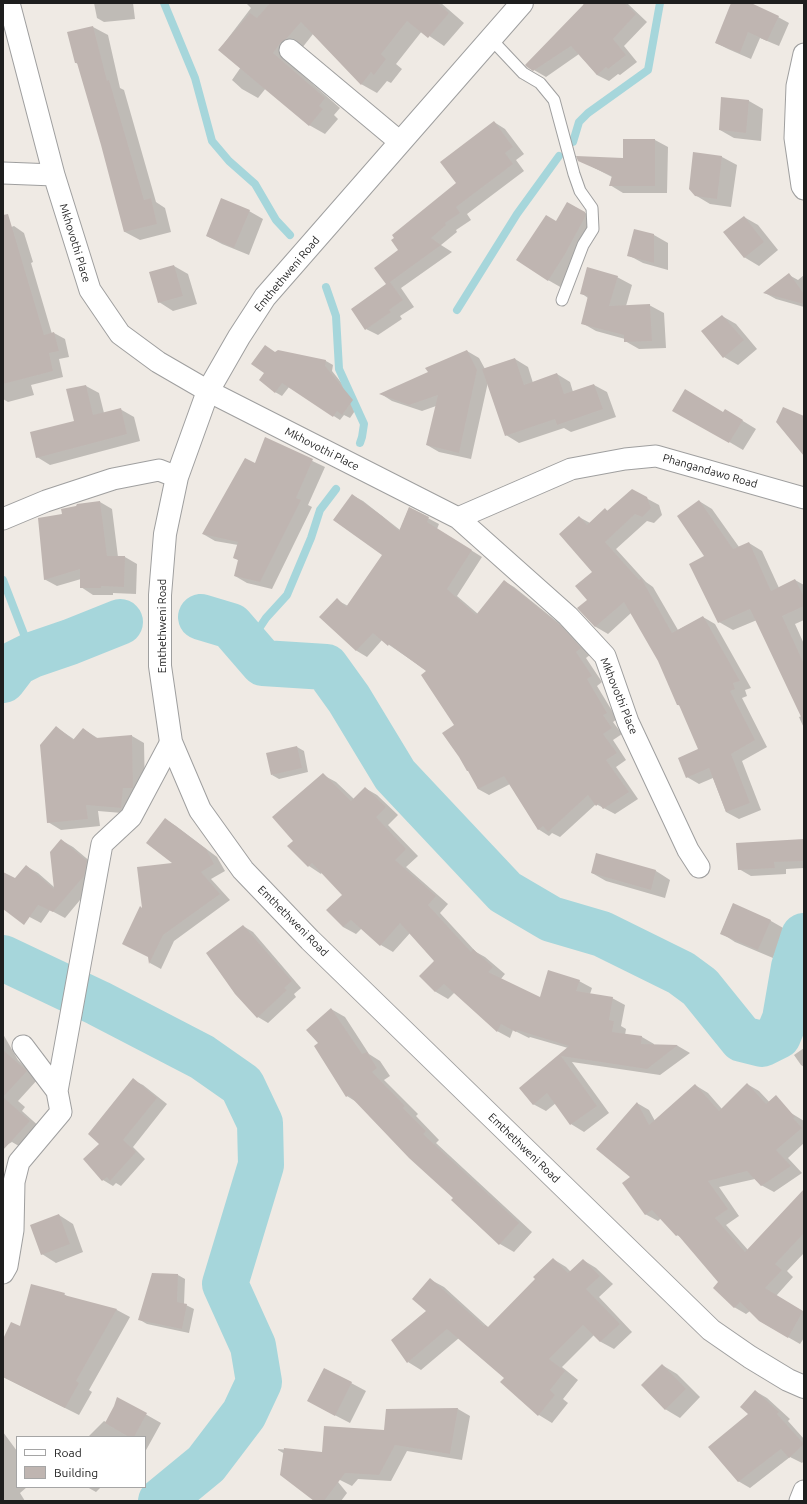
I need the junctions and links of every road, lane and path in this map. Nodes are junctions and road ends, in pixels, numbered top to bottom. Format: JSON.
{"nodes":[{"id":1,"x":9,"y":3,"type":"edge"},
{"id":2,"x":522,"y":3,"type":"edge"},
{"id":3,"x":491,"y":39,"type":"junction"},
{"id":4,"x":290,"y":50,"type":"dead end"},
{"id":5,"x":804,"y":54,"type":"edge"},
{"id":6,"x":400,"y":142,"type":"junction"},
{"id":7,"x":3,"y":173,"type":"edge"},
{"id":8,"x":54,"y":175,"type":"junction"},
{"id":9,"x":804,"y":189,"type":"edge"},
{"id":10,"x":562,"y":300,"type":"dead end"},
{"id":11,"x":208,"y":391,"type":"junction"},
{"id":12,"x":177,"y":477,"type":"junction"},
{"id":13,"x":804,"y":498,"type":"edge"},
{"id":14,"x":458,"y":518,"type":"junction"},
{"id":15,"x":3,"y":519,"type":"edge"},
{"id":16,"x":171,"y":742,"type":"junction"},
{"id":17,"x":699,"y":867,"type":"dead end"},
{"id":18,"x":23,"y":1046,"type":"dead end"},
{"id":19,"x":57,"y":1091,"type":"junction"},
{"id":20,"x":3,"y":1273,"type":"edge"},
{"id":21,"x":804,"y":1387,"type":"edge"},
{"id":22,"x":804,"y":1491,"type":"edge"},
{"id":23,"x":800,"y":1501,"type":"edge"}],
"edges":[{"from":1,"to":8,"type":"street","name":"Mkhovothi Place"},
{"from":2,"to":3,"type":"street","name":"Emthethweni Road"},
{"from":3,"to":6,"type":"street","name":"Emthethweni Road"},
{"from":3,"to":10,"type":"lane"},
{"from":4,"to":6,"type":"street"},
{"from":5,"to":9,"type":"street"},
{"from":6,"to":11,"type":"street","name":"Emthethweni Road"},
{"from":7,"to":8,"type":"street"},
{"from":8,"to":11,"type":"street","name":"Mkhovothi Place"},
{"from":11,"to":12,"type":"street","name":"Emthethweni Road"},
{"from":11,"to":14,"type":"street","name":"Mkhovothi Place"},
{"from":12,"to":15,"type":"street"},
{"from":12,"to":16,"type":"street","name":"Emthethweni Road"},
{"from":13,"to":14,"type":"street","name":"Phangandawo Road"},
{"from":14,"to":17,"type":"street","name":"Mkhovothi Place"},
{"from":16,"to":19,"type":"street"},
{"from":16,"to":21,"type":"street","name":"Emthethweni Road"},
{"from":18,"to":19,"type":"street"},
{"from":19,"to":20,"type":"street"},
{"from":22,"to":23,"type":"street"}]}
